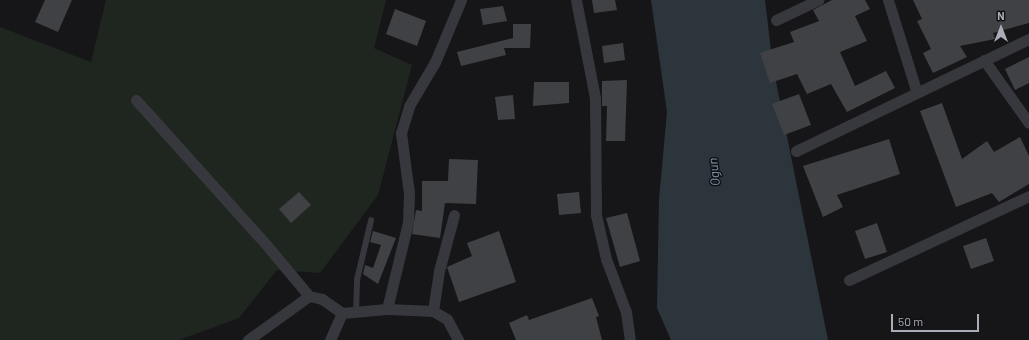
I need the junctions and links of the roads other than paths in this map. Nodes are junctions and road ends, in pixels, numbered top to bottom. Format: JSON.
{"nodes":[{"id":1,"x":461,"y":0,"type":"edge"},
{"id":2,"x":576,"y":0,"type":"edge"},
{"id":3,"x":818,"y":0,"type":"edge"},
{"id":4,"x":888,"y":0,"type":"edge"},
{"id":5,"x":776,"y":20,"type":"dead end"},
{"id":6,"x":1029,"y":39,"type":"edge"},
{"id":7,"x":984,"y":60,"type":"junction"},
{"id":8,"x":917,"y":93,"type":"junction"},
{"id":9,"x":136,"y":100,"type":"dead end"},
{"id":10,"x":1029,"y":123,"type":"edge"},
{"id":11,"x":796,"y":151,"type":"dead end"},
{"id":12,"x":1029,"y":196,"type":"edge"},
{"id":13,"x":454,"y":215,"type":"dead end"},
{"id":14,"x":371,"y":221,"type":"dead end"},
{"id":15,"x":849,"y":280,"type":"dead end"},
{"id":16,"x":309,"y":296,"type":"junction"},
{"id":17,"x":387,"y":309,"type":"junction"},
{"id":18,"x":434,"y":311,"type":"junction"},
{"id":19,"x":356,"y":312,"type":"junction"},
{"id":20,"x":342,"y":313,"type":"junction"},
{"id":21,"x":248,"y":340,"type":"edge"},
{"id":22,"x":330,"y":340,"type":"edge"},
{"id":23,"x":458,"y":340,"type":"edge"},
{"id":24,"x":630,"y":340,"type":"edge"}],
"edges":[{"from":1,"to":17,"type":"street"},
{"from":2,"to":24,"type":"street"},
{"from":3,"to":5,"type":"street"},
{"from":4,"to":8,"type":"street"},
{"from":6,"to":7,"type":"street"},
{"from":7,"to":8,"type":"street"},
{"from":7,"to":10,"type":"street"},
{"from":8,"to":11,"type":"street"},
{"from":9,"to":16,"type":"street"},
{"from":12,"to":15,"type":"street"},
{"from":13,"to":18,"type":"street"},
{"from":14,"to":19,"type":"lane"},
{"from":16,"to":20,"type":"street"},
{"from":16,"to":21,"type":"street"},
{"from":17,"to":18,"type":"street"},
{"from":17,"to":19,"type":"street"},
{"from":18,"to":23,"type":"street"},
{"from":19,"to":20,"type":"street"},
{"from":20,"to":22,"type":"street"}]}
